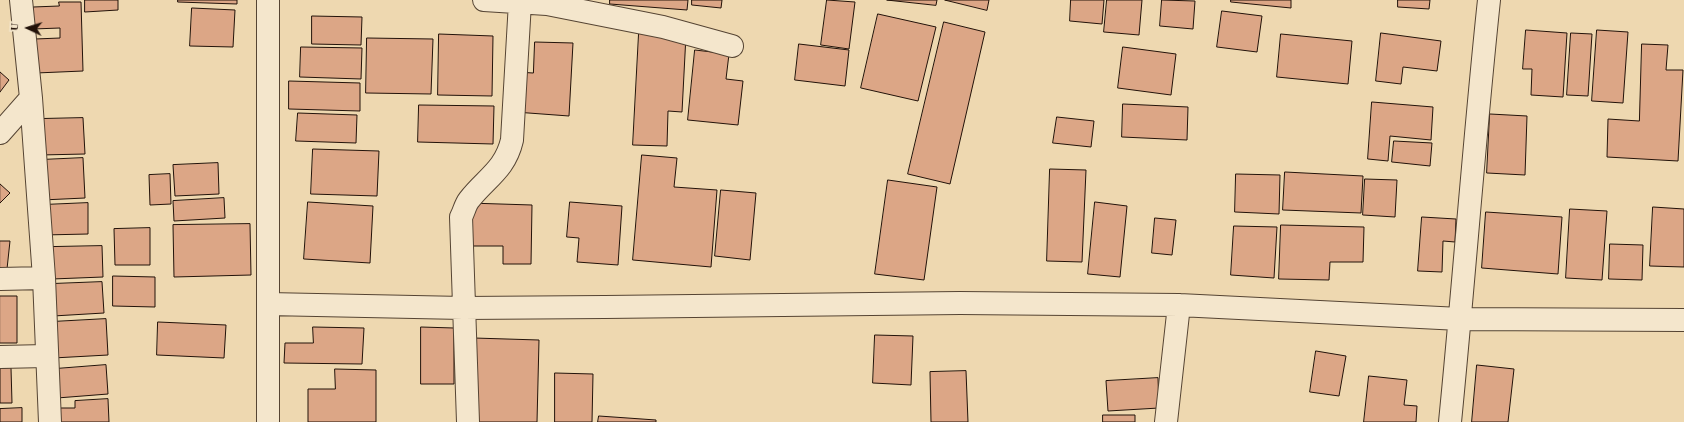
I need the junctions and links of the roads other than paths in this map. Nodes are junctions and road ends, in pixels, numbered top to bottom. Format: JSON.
{"nodes":[{"id":1,"x":21,"y":0,"type":"edge"},
{"id":2,"x":268,"y":0,"type":"edge"},
{"id":3,"x":484,"y":0,"type":"edge"},
{"id":4,"x":1489,"y":0,"type":"edge"},
{"id":5,"x":520,"y":2,"type":"junction"},
{"id":6,"x":732,"y":46,"type":"dead end"},
{"id":7,"x":31,"y":98,"type":"junction"},
{"id":8,"x":0,"y":133,"type":"edge"},
{"id":9,"x":44,"y":278,"type":"junction"},
{"id":10,"x":0,"y":279,"type":"edge"},
{"id":11,"x":268,"y":304,"type":"junction"},
{"id":12,"x":1179,"y":305,"type":"junction"},
{"id":13,"x":463,"y":308,"type":"junction"},
{"id":14,"x":1460,"y":319,"type":"junction"},
{"id":15,"x":1684,"y":320,"type":"edge"},
{"id":16,"x":46,"y":356,"type":"junction"},
{"id":17,"x":0,"y":358,"type":"edge"},
{"id":18,"x":50,"y":422,"type":"edge"},
{"id":19,"x":268,"y":422,"type":"edge"},
{"id":20,"x":468,"y":422,"type":"edge"},
{"id":21,"x":1166,"y":422,"type":"edge"},
{"id":22,"x":1450,"y":422,"type":"edge"}],
"edges":[{"from":1,"to":7,"type":"street"},
{"from":2,"to":11,"type":"street"},
{"from":3,"to":5,"type":"street"},
{"from":4,"to":14,"type":"street"},
{"from":5,"to":6,"type":"street"},
{"from":5,"to":13,"type":"street"},
{"from":7,"to":8,"type":"street"},
{"from":7,"to":9,"type":"street"},
{"from":9,"to":10,"type":"street"},
{"from":9,"to":16,"type":"street"},
{"from":11,"to":13,"type":"street"},
{"from":11,"to":19,"type":"street"},
{"from":12,"to":13,"type":"street"},
{"from":12,"to":14,"type":"street"},
{"from":12,"to":21,"type":"street"},
{"from":13,"to":20,"type":"street"},
{"from":14,"to":15,"type":"street"},
{"from":14,"to":22,"type":"street"},
{"from":16,"to":17,"type":"street"},
{"from":16,"to":18,"type":"street"}]}
